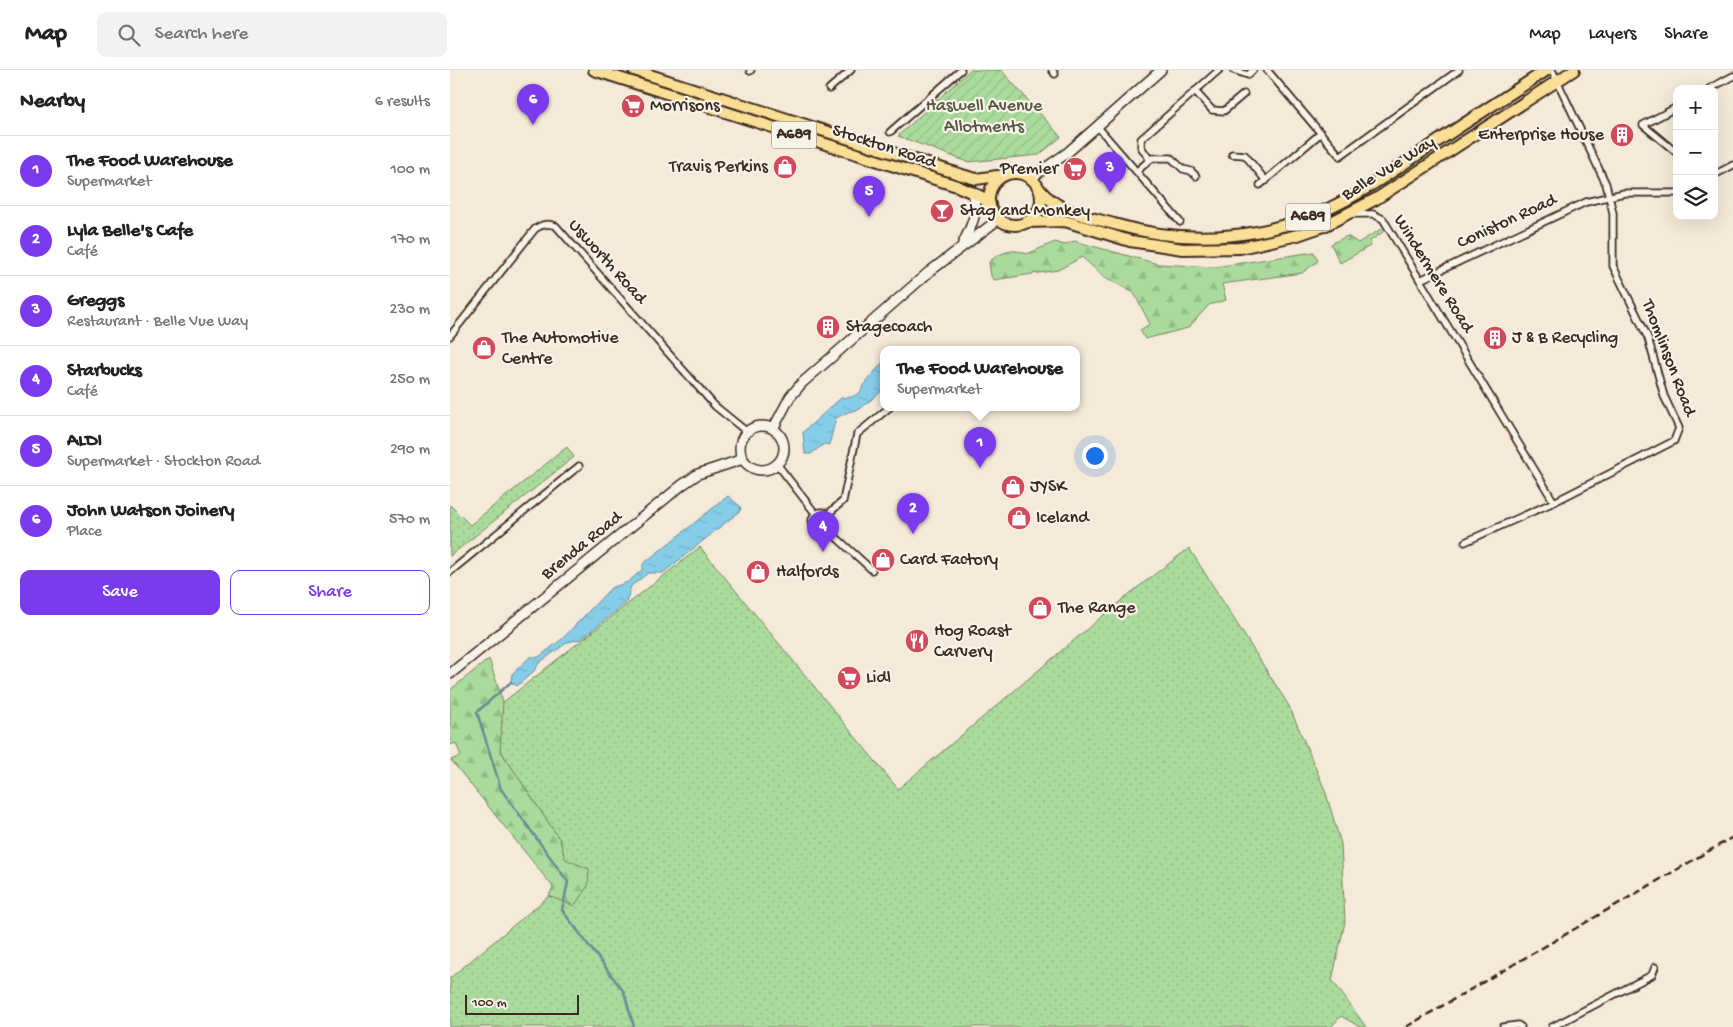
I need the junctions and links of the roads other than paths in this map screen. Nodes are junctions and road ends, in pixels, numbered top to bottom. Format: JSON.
{"nodes":[{"id":1,"x":594,"y":70,"type":"edge"},
{"id":2,"x":634,"y":70,"type":"edge"},
{"id":3,"x":851,"y":70,"type":"edge"},
{"id":4,"x":961,"y":70,"type":"edge"},
{"id":5,"x":1161,"y":70,"type":"edge"},
{"id":6,"x":1219,"y":70,"type":"edge"},
{"id":7,"x":1233,"y":70,"type":"edge"},
{"id":8,"x":1253,"y":70,"type":"edge"},
{"id":9,"x":1267,"y":70,"type":"edge"},
{"id":10,"x":1459,"y":70,"type":"edge"},
{"id":11,"x":1548,"y":70,"type":"edge"},
{"id":12,"x":1552,"y":70,"type":"edge"},
{"id":13,"x":1574,"y":70,"type":"edge"},
{"id":14,"x":1733,"y":76,"type":"edge"},
{"id":15,"x":1558,"y":81,"type":"junction"},
{"id":16,"x":1716,"y":85,"type":"edge"},
{"id":17,"x":830,"y":89,"type":"dead end"},
{"id":18,"x":1194,"y":91,"type":"junction"},
{"id":19,"x":1244,"y":94,"type":"dead end"},
{"id":20,"x":1673,"y":108,"type":"edge"},
{"id":21,"x":1097,"y":126,"type":"junction"},
{"id":22,"x":890,"y":132,"type":"dead end"},
{"id":23,"x":1321,"y":133,"type":"junction"},
{"id":24,"x":1673,"y":150,"type":"edge"},
{"id":25,"x":1232,"y":154,"type":"dead end"},
{"id":26,"x":1151,"y":159,"type":"junction"},
{"id":27,"x":1733,"y":165,"type":"edge"},
{"id":28,"x":1136,"y":171,"type":"junction"},
{"id":29,"x":1718,"y":173,"type":"edge"},
{"id":30,"x":1005,"y":175,"type":"junction"},
{"id":31,"x":1196,"y":176,"type":"dead end"},
{"id":32,"x":1031,"y":178,"type":"junction"},
{"id":33,"x":1040,"y":190,"type":"junction"},
{"id":34,"x":973,"y":192,"type":"junction"},
{"id":35,"x":1673,"y":193,"type":"edge"},
{"id":36,"x":1609,"y":196,"type":"junction"},
{"id":37,"x":990,"y":205,"type":"junction"},
{"id":38,"x":1348,"y":215,"type":"junction"},
{"id":39,"x":999,"y":219,"type":"junction"},
{"id":40,"x":1027,"y":222,"type":"junction"},
{"id":41,"x":1180,"y":222,"type":"dead end"},
{"id":42,"x":962,"y":246,"type":"junction"},
{"id":43,"x":1420,"y":280,"type":"junction"},
{"id":44,"x":450,"y":336,"type":"edge"},
{"id":45,"x":885,"y":411,"type":"edge"},
{"id":46,"x":773,"y":429,"type":"junction"},
{"id":47,"x":747,"y":432,"type":"junction"},
{"id":48,"x":743,"y":459,"type":"junction"},
{"id":49,"x":777,"y":464,"type":"junction"},
{"id":50,"x":579,"y":466,"type":"dead end"},
{"id":51,"x":1554,"y":502,"type":"junction"},
{"id":52,"x":815,"y":513,"type":"junction"},
{"id":53,"x":828,"y":514,"type":"junction"},
{"id":54,"x":826,"y":528,"type":"junction"},
{"id":55,"x":1465,"y":542,"type":"dead end"},
{"id":56,"x":872,"y":570,"type":"dead end"},
{"id":57,"x":450,"y":572,"type":"edge"},
{"id":58,"x":450,"y":674,"type":"edge"},
{"id":59,"x":1655,"y":967,"type":"dead end"},
{"id":60,"x":1503,"y":1027,"type":"edge"},
{"id":61,"x":1521,"y":1027,"type":"edge"},
{"id":62,"x":1552,"y":1027,"type":"edge"}],
"edges":[{"from":1,"to":34,"type":"highway","name":"Stockton Road","number":"A689"},
{"from":2,"to":30,"type":"highway","number":"A689"},
{"from":3,"to":17,"type":"street"},
{"from":4,"to":22,"type":"street"},
{"from":5,"to":21,"type":"main road"},
{"from":6,"to":18,"type":"street"},
{"from":7,"to":8,"type":"street"},
{"from":9,"to":23,"type":"street"},
{"from":10,"to":23,"type":"street"},
{"from":11,"to":33,"type":"highway","name":"Belle Vue Way","number":"A689"},
{"from":12,"to":15,"type":"street","name":"Thomlinson Road"},
{"from":13,"to":15,"type":"highway","name":"Belle Vue Way","number":"A689"},
{"from":14,"to":16,"type":"street"},
{"from":15,"to":36,"type":"street","name":"Thomlinson Road"},
{"from":15,"to":38,"type":"highway","name":"Belle Vue Way","number":"A689"},
{"from":18,"to":19,"type":"street"},
{"from":18,"to":26,"type":"street"},
{"from":20,"to":24,"type":"street"},
{"from":21,"to":28,"type":"street"},
{"from":21,"to":32,"type":"main road"},
{"from":23,"to":25,"type":"street"},
{"from":26,"to":28,"type":"street"},
{"from":26,"to":31,"type":"street"},
{"from":27,"to":29,"type":"street"},
{"from":28,"to":41,"type":"street"},
{"from":30,"to":32,"type":"highway","number":"A689"},
{"from":30,"to":37,"type":"highway"},
{"from":32,"to":33,"type":"highway","number":"A689"},
{"from":33,"to":40,"type":"highway"},
{"from":34,"to":37,"type":"highway","name":"Stockton Road","number":"A689"},
{"from":34,"to":42,"type":"main road"},
{"from":35,"to":36,"type":"street","name":"Coniston Road"},
{"from":36,"to":43,"type":"street","name":"Coniston Road"},
{"from":36,"to":51,"type":"street","name":"Thomlinson Road"},
{"from":37,"to":39,"type":"highway","number":"A689"},
{"from":38,"to":40,"type":"highway","name":"Belle Vue Way","number":"A689"},
{"from":38,"to":43,"type":"street","name":"Windermere Road"},
{"from":39,"to":40,"type":"highway","number":"A689"},
{"from":39,"to":42,"type":"main road"},
{"from":42,"to":46,"type":"main road"},
{"from":43,"to":51,"type":"street","name":"Windermere Road"},
{"from":44,"to":47,"type":"street","name":"Usworth Road"},
{"from":45,"to":53,"type":"street"},
{"from":46,"to":47,"type":"main road"},
{"from":46,"to":49,"type":"main road"},
{"from":47,"to":48,"type":"main road"},
{"from":48,"to":49,"type":"main road"},
{"from":48,"to":58,"type":"main road","name":"Brenda Road"},
{"from":49,"to":52,"type":"street"},
{"from":50,"to":57,"type":"street"},
{"from":51,"to":55,"type":"street","name":"Thomlinson Road"},
{"from":52,"to":53,"type":"street"},
{"from":52,"to":54,"type":"street"},
{"from":53,"to":54,"type":"street"},
{"from":54,"to":56,"type":"street"},
{"from":59,"to":62,"type":"street"},
{"from":60,"to":61,"type":"street"}]}
